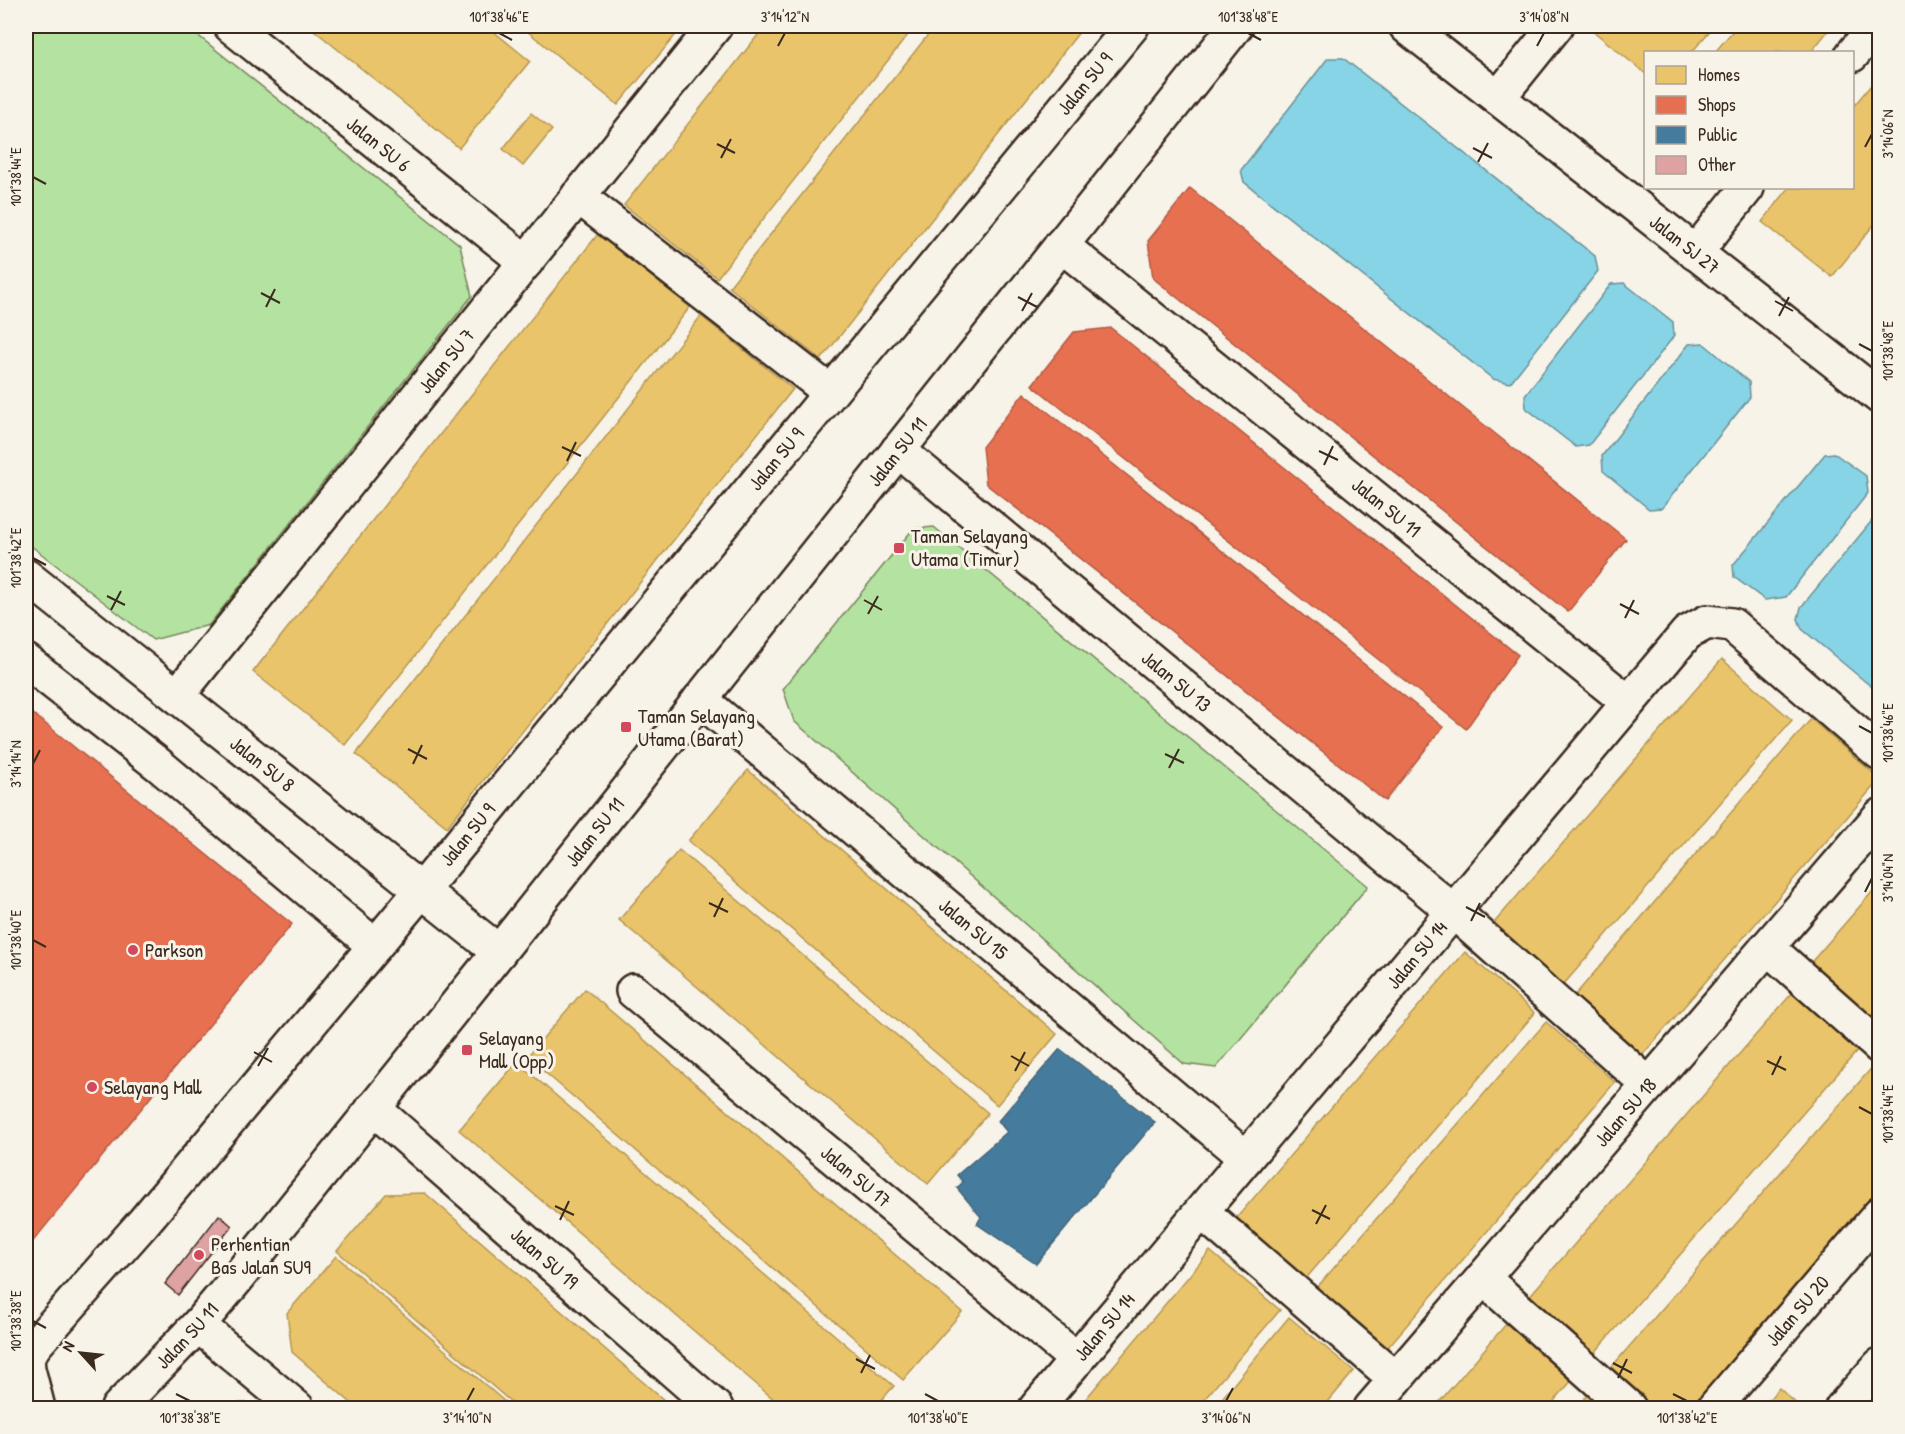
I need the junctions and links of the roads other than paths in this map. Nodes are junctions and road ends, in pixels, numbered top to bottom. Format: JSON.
{"nodes":[{"id":1,"x":231,"y":26,"type":"edge"},
{"id":2,"x":715,"y":26,"type":"edge"},
{"id":3,"x":1132,"y":26,"type":"edge"},
{"id":4,"x":1236,"y":26,"type":"edge"},
{"id":5,"x":1406,"y":26,"type":"edge"},
{"id":6,"x":1556,"y":26,"type":"edge"},
{"id":7,"x":1876,"y":26,"type":"edge"},
{"id":8,"x":1854,"y":53,"type":"edge"},
{"id":9,"x":1498,"y":98,"type":"junction"},
{"id":10,"x":1746,"y":189,"type":"edge"},
{"id":11,"x":578,"y":196,"type":"junction"},
{"id":12,"x":1061,"y":245,"type":"junction"},
{"id":13,"x":1695,"y":253,"type":"junction"},
{"id":14,"x":526,"y":262,"type":"junction"},
{"id":15,"x":830,"y":392,"type":"junction"},
{"id":16,"x":1880,"y":397,"type":"edge"},
{"id":17,"x":898,"y":450,"type":"junction"},
{"id":18,"x":26,"y":576,"type":"edge"},
{"id":19,"x":26,"y":661,"type":"edge"},
{"id":20,"x":177,"y":696,"type":"junction"},
{"id":21,"x":700,"y":699,"type":"junction"},
{"id":22,"x":1628,"y":702,"type":"junction"},
{"id":23,"x":1880,"y":753,"type":"edge"},
{"id":24,"x":1880,"y":816,"type":"edge"},
{"id":25,"x":421,"y":891,"type":"junction"},
{"id":26,"x":1453,"y":911,"type":"junction"},
{"id":27,"x":363,"y":936,"type":"junction"},
{"id":28,"x":1767,"y":947,"type":"junction"},
{"id":29,"x":499,"y":952,"type":"junction"},
{"id":30,"x":633,"y":991,"type":"dead end"},
{"id":31,"x":1880,"y":1047,"type":"edge"},
{"id":32,"x":1649,"y":1085,"type":"junction"},
{"id":33,"x":373,"y":1108,"type":"junction"},
{"id":34,"x":1246,"y":1158,"type":"junction"},
{"id":35,"x":1202,"y":1212,"type":"junction"},
{"id":36,"x":1880,"y":1214,"type":"edge"},
{"id":37,"x":1483,"y":1278,"type":"junction"},
{"id":38,"x":198,"y":1325,"type":"junction"},
{"id":39,"x":1077,"y":1360,"type":"junction"},
{"id":40,"x":1880,"y":1365,"type":"edge"},
{"id":41,"x":27,"y":1370,"type":"edge"},
{"id":42,"x":1396,"y":1379,"type":"junction"},
{"id":43,"x":38,"y":1408,"type":"edge"},
{"id":44,"x":118,"y":1408,"type":"edge"},
{"id":45,"x":297,"y":1408,"type":"edge"},
{"id":46,"x":716,"y":1408,"type":"edge"},
{"id":47,"x":1036,"y":1408,"type":"edge"},
{"id":48,"x":1371,"y":1408,"type":"edge"},
{"id":49,"x":1629,"y":1408,"type":"edge"},
{"id":50,"x":1714,"y":1408,"type":"edge"},
{"id":51,"x":1842,"y":1408,"type":"edge"}],
"edges":[{"from":1,"to":14,"type":"street","name":"Jalan SU 6"},
{"from":2,"to":11,"type":"street","name":"Jalan SU 7"},
{"from":3,"to":15,"type":"street","name":"Jalan SU 9"},
{"from":4,"to":12,"type":"street","name":"Jalan SU 11"},
{"from":5,"to":9,"type":"street","name":"Jalan SJ 27"},
{"from":6,"to":9,"type":"street"},
{"from":7,"to":8,"type":"street"},
{"from":9,"to":13,"type":"street","name":"Jalan SJ 27"},
{"from":10,"to":13,"type":"street"},
{"from":11,"to":14,"type":"street","name":"Jalan SU 7"},
{"from":11,"to":15,"type":"street"},
{"from":12,"to":17,"type":"street","name":"Jalan SU 11"},
{"from":12,"to":22,"type":"street","name":"Jalan SU 11"},
{"from":13,"to":16,"type":"street","name":"Jalan SJ 27"},
{"from":14,"to":20,"type":"street","name":"Jalan SU 7"},
{"from":15,"to":25,"type":"street","name":"Jalan SU 9"},
{"from":17,"to":21,"type":"street","name":"Jalan SU 11"},
{"from":17,"to":26,"type":"street","name":"Jalan SU 13"},
{"from":18,"to":20,"type":"street","name":"Jalan SU 8"},
{"from":19,"to":27,"type":"street"},
{"from":20,"to":25,"type":"street","name":"Jalan SU 8"},
{"from":21,"to":29,"type":"street","name":"Jalan SU 11"},
{"from":21,"to":34,"type":"street","name":"Jalan SU 15"},
{"from":22,"to":23,"type":"street","name":"Jalan SU 14"},
{"from":22,"to":26,"type":"street","name":"Jalan SU 14"},
{"from":24,"to":28,"type":"street","name":"Jalan SU 18"},
{"from":25,"to":27,"type":"street","name":"Jalan SU 9"},
{"from":25,"to":29,"type":"street","name":"Jalan SU 8"},
{"from":26,"to":32,"type":"street","name":"Jalan SU 13"},
{"from":26,"to":34,"type":"street","name":"Jalan SU 14"},
{"from":27,"to":41,"type":"street","name":"Jalan SU 9"},
{"from":28,"to":31,"type":"street"},
{"from":28,"to":32,"type":"street","name":"Jalan SU 18"},
{"from":29,"to":33,"type":"street","name":"Jalan SU 11"},
{"from":30,"to":39,"type":"street","name":"Jalan SU 17"},
{"from":32,"to":37,"type":"street","name":"Jalan SU 18"},
{"from":33,"to":38,"type":"street","name":"Jalan SU 11"},
{"from":33,"to":46,"type":"street","name":"Jalan SU 19"},
{"from":34,"to":35,"type":"street","name":"Jalan SU 14"},
{"from":35,"to":39,"type":"street","name":"Jalan SU 14"},
{"from":35,"to":42,"type":"street"},
{"from":36,"to":50,"type":"street","name":"Jalan SU 20"},
{"from":37,"to":42,"type":"street","name":"Jalan SU 18"},
{"from":37,"to":49,"type":"street"},
{"from":38,"to":44,"type":"street","name":"Jalan SU 11"},
{"from":38,"to":45,"type":"street"},
{"from":39,"to":47,"type":"street","name":"Jalan SU 14"},
{"from":40,"to":51,"type":"street"},
{"from":41,"to":43,"type":"street"},
{"from":42,"to":48,"type":"street","name":"Jalan SU 18"}]}
